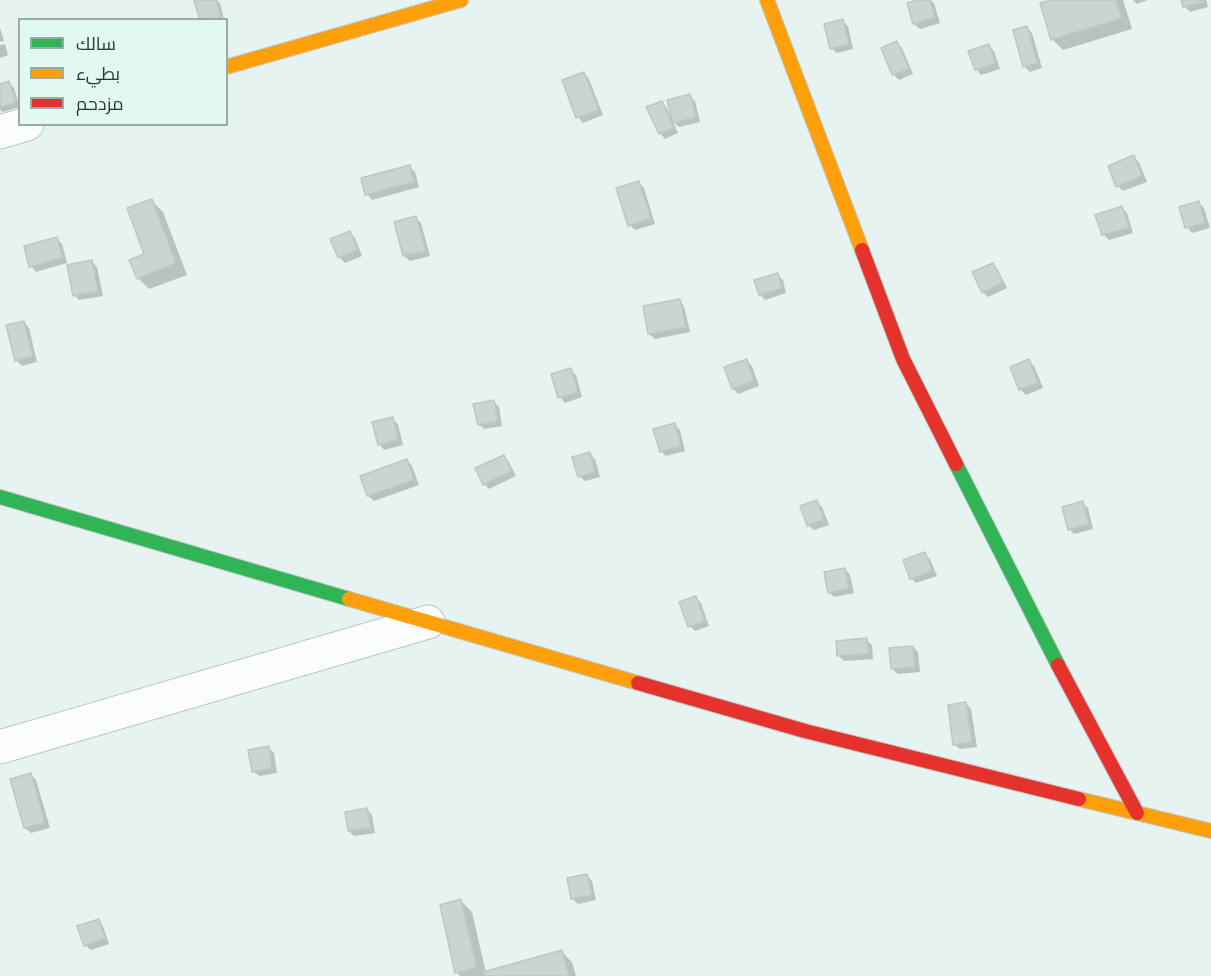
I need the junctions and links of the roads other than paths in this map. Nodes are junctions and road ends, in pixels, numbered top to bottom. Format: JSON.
{"nodes":[{"id":1,"x":461,"y":0,"type":"edge"},
{"id":2,"x":767,"y":0,"type":"edge"},
{"id":3,"x":419,"y":6,"type":"edge"},
{"id":4,"x":228,"y":66,"type":"edge"},
{"id":5,"x":20,"y":126,"type":"edge"},
{"id":6,"x":0,"y":132,"type":"edge"},
{"id":7,"x":0,"y":497,"type":"edge"},
{"id":8,"x":428,"y":622,"type":"junction"},
{"id":9,"x":0,"y":747,"type":"edge"},
{"id":10,"x":1137,"y":813,"type":"junction"},
{"id":11,"x":1211,"y":831,"type":"edge"}],
"edges":[{"from":1,"to":3,"type":"street"},
{"from":2,"to":10,"type":"street"},
{"from":3,"to":4,"type":"street"},
{"from":5,"to":6,"type":"street"},
{"from":7,"to":8,"type":"street"},
{"from":8,"to":9,"type":"street"},
{"from":8,"to":10,"type":"street"},
{"from":10,"to":11,"type":"street"}]}
